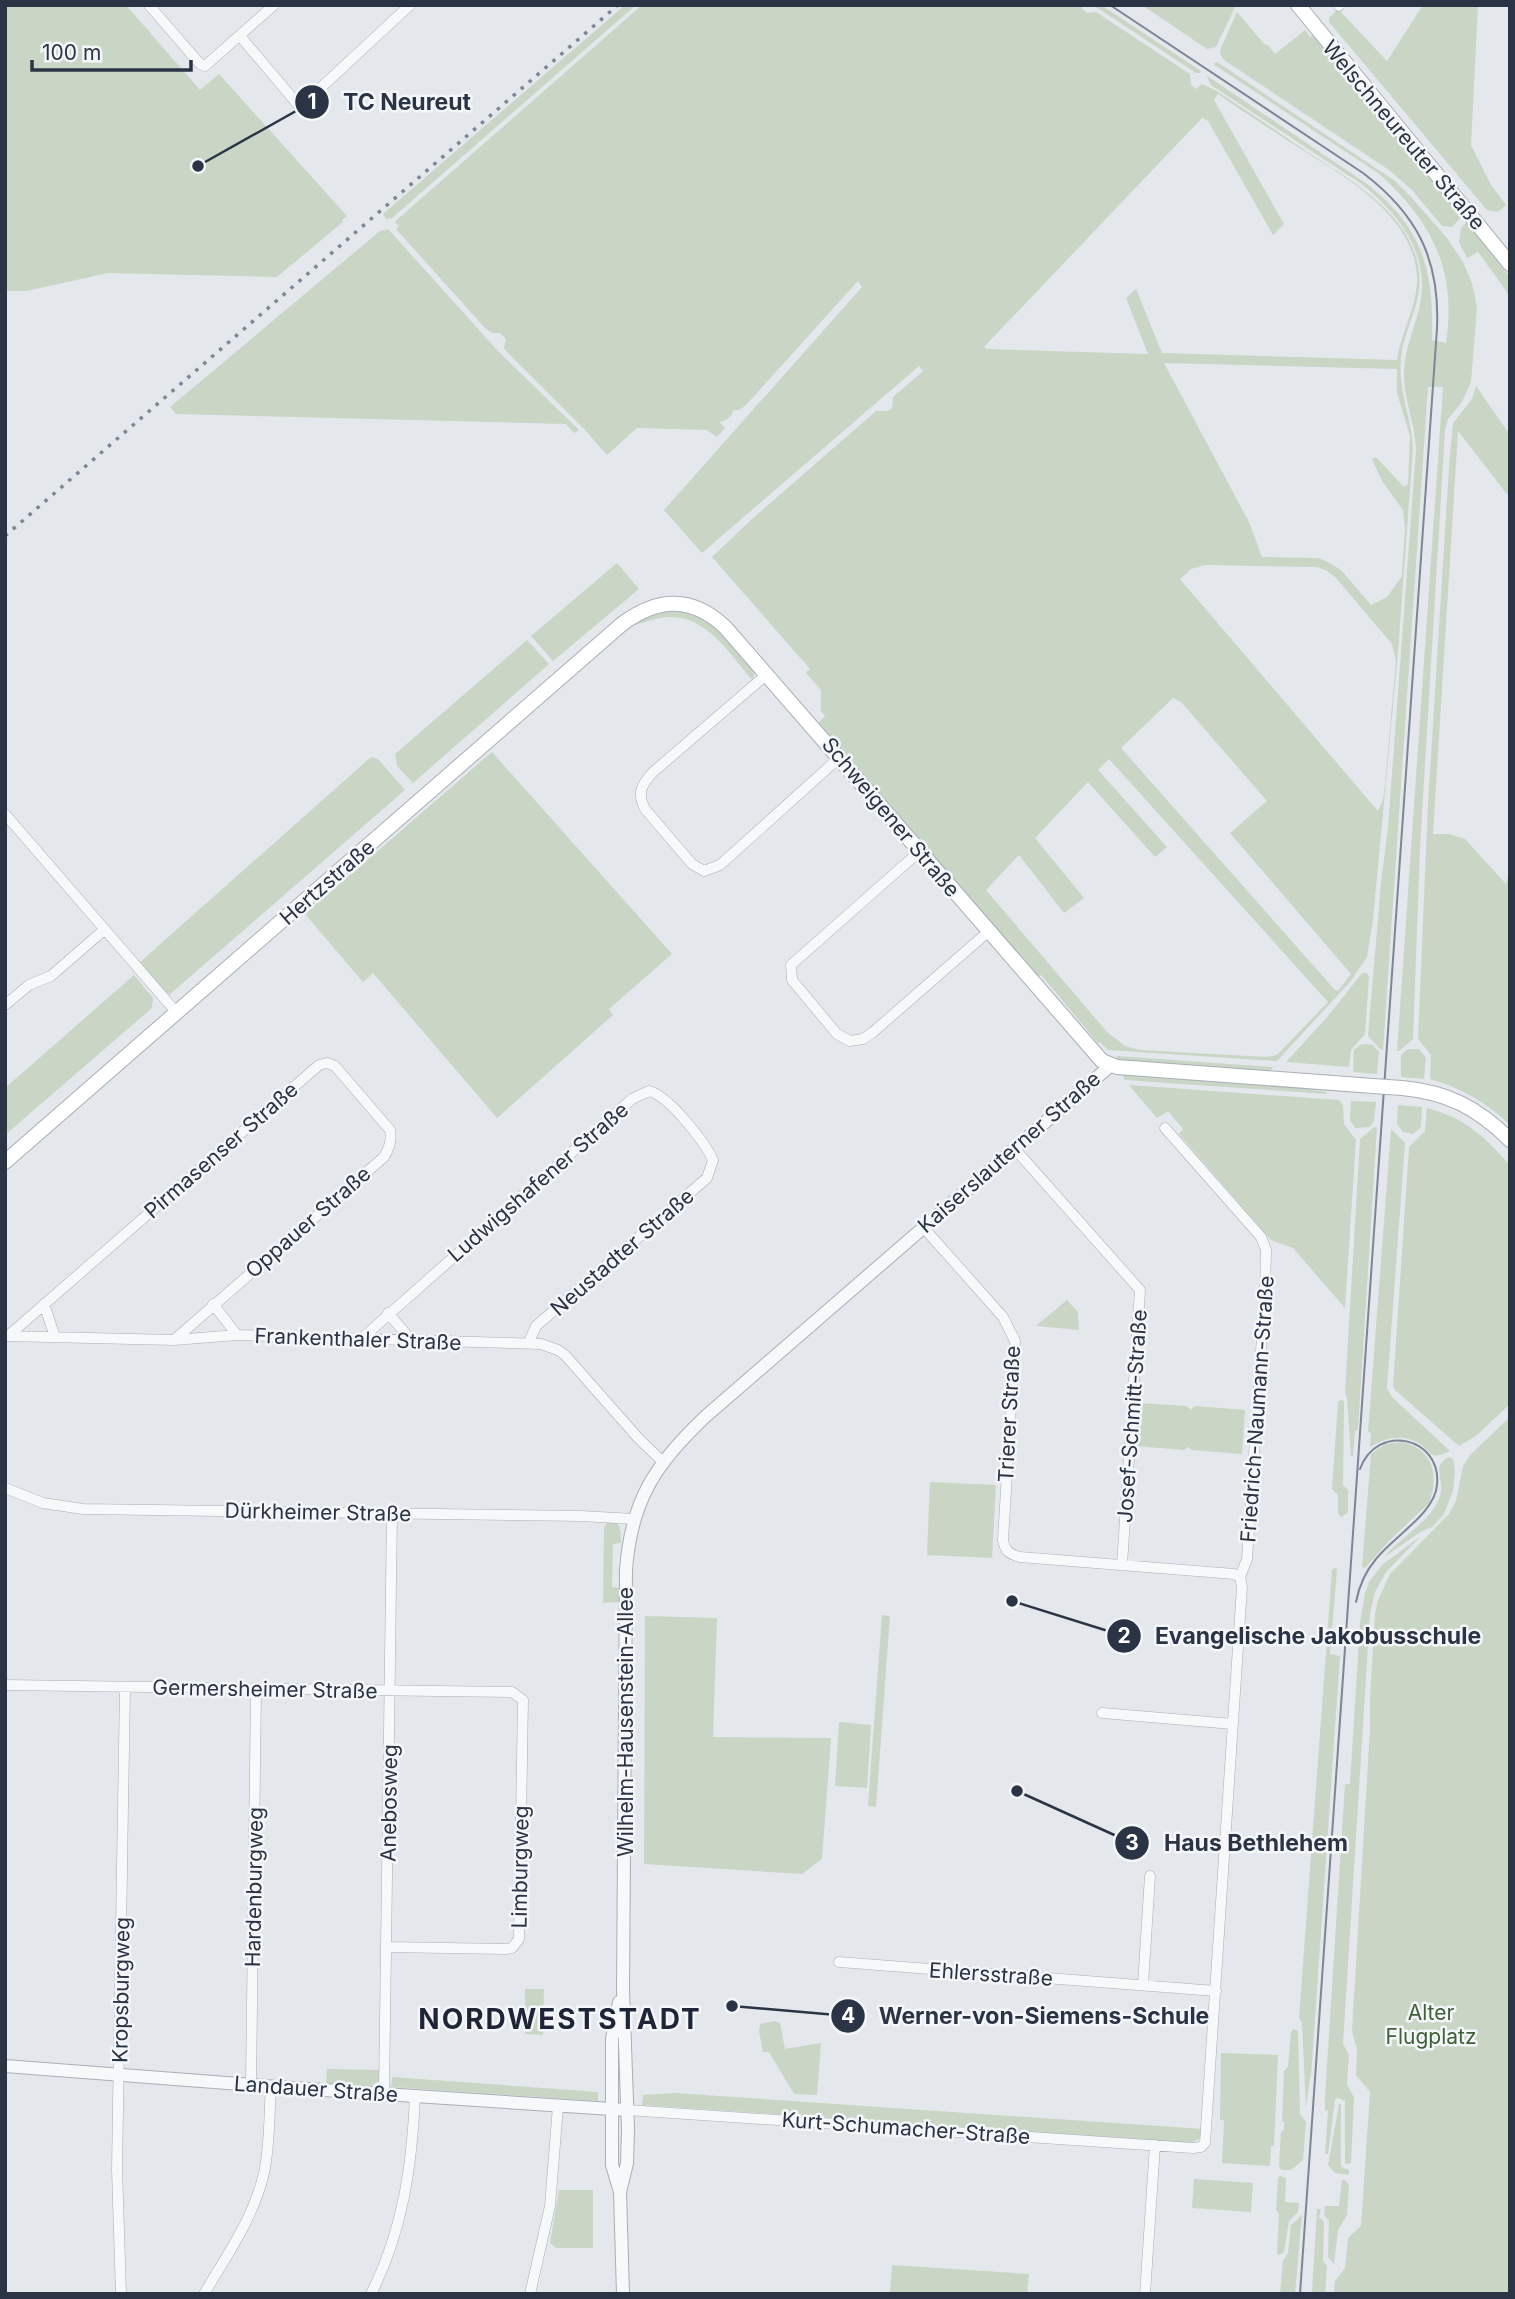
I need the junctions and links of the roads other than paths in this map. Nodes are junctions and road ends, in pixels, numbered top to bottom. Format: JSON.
{"nodes":[{"id":1,"x":149,"y":5,"type":"edge"},
{"id":2,"x":274,"y":5,"type":"edge"},
{"id":3,"x":410,"y":5,"type":"edge"},
{"id":4,"x":1298,"y":5,"type":"edge"},
{"id":5,"x":240,"y":36,"type":"junction"},
{"id":6,"x":1510,"y":264,"type":"edge"},
{"id":7,"x":652,"y":606,"type":"joint"},
{"id":8,"x":766,"y":675,"type":"junction"},
{"id":9,"x":840,"y":757,"type":"junction"},
{"id":10,"x":5,"y":814,"type":"edge"},
{"id":11,"x":920,"y":850,"type":"junction"},
{"id":12,"x":104,"y":929,"type":"junction"},
{"id":13,"x":989,"y":931,"type":"junction"},
{"id":14,"x":5,"y":1005,"type":"edge"},
{"id":15,"x":177,"y":1013,"type":"junction"},
{"id":16,"x":1110,"y":1066,"type":"junction"},
{"id":17,"x":1165,"y":1128,"type":"dead end"},
{"id":18,"x":391,"y":1133,"type":"joint"},
{"id":19,"x":1510,"y":1140,"type":"edge"},
{"id":20,"x":1014,"y":1148,"type":"junction"},
{"id":21,"x":713,"y":1160,"type":"joint"},
{"id":22,"x":5,"y":1162,"type":"edge"},
{"id":23,"x":923,"y":1227,"type":"junction"},
{"id":24,"x":44,"y":1304,"type":"junction"},
{"id":25,"x":213,"y":1304,"type":"junction"},
{"id":26,"x":388,"y":1313,"type":"junction"},
{"id":27,"x":237,"y":1335,"type":"junction"},
{"id":28,"x":7,"y":1336,"type":"edge"},
{"id":29,"x":55,"y":1337,"type":"junction"},
{"id":30,"x":174,"y":1340,"type":"junction"},
{"id":31,"x":360,"y":1340,"type":"junction"},
{"id":32,"x":412,"y":1341,"type":"junction"},
{"id":33,"x":529,"y":1342,"type":"junction"},
{"id":34,"x":662,"y":1461,"type":"junction"},
{"id":35,"x":5,"y":1488,"type":"edge"},
{"id":36,"x":392,"y":1513,"type":"junction"},
{"id":37,"x":634,"y":1519,"type":"junction"},
{"id":38,"x":1122,"y":1565,"type":"junction"},
{"id":39,"x":1240,"y":1577,"type":"junction"},
{"id":40,"x":5,"y":1685,"type":"edge"},
{"id":41,"x":125,"y":1687,"type":"junction"},
{"id":42,"x":256,"y":1689,"type":"junction"},
{"id":43,"x":391,"y":1690,"type":"junction"},
{"id":44,"x":523,"y":1700,"type":"joint"},
{"id":45,"x":1102,"y":1713,"type":"dead end"},
{"id":46,"x":1233,"y":1724,"type":"junction"},
{"id":47,"x":1150,"y":1876,"type":"dead end"},
{"id":48,"x":386,"y":1947,"type":"junction"},
{"id":49,"x":839,"y":1962,"type":"dead end"},
{"id":50,"x":1143,"y":1985,"type":"junction"},
{"id":51,"x":622,"y":1991,"type":"junction"},
{"id":52,"x":1216,"y":1991,"type":"junction"},
{"id":53,"x":5,"y":2066,"type":"edge"},
{"id":54,"x":119,"y":2075,"type":"junction"},
{"id":55,"x":251,"y":2085,"type":"junction"},
{"id":56,"x":271,"y":2087,"type":"junction"},
{"id":57,"x":384,"y":2094,"type":"junction"},
{"id":58,"x":415,"y":2096,"type":"junction"},
{"id":59,"x":558,"y":2106,"type":"junction"},
{"id":60,"x":612,"y":2109,"type":"junction"},
{"id":61,"x":627,"y":2110,"type":"junction"},
{"id":62,"x":1155,"y":2146,"type":"junction"},
{"id":63,"x":1184,"y":2147,"type":"joint"},
{"id":64,"x":620,"y":2192,"type":"junction"},
{"id":65,"x":121,"y":2294,"type":"edge"},
{"id":66,"x":204,"y":2294,"type":"edge"},
{"id":67,"x":371,"y":2294,"type":"edge"},
{"id":68,"x":530,"y":2294,"type":"edge"},
{"id":69,"x":623,"y":2294,"type":"edge"},
{"id":70,"x":1145,"y":2294,"type":"edge"}],
"edges":[{"from":1,"to":5,"type":"street"},
{"from":2,"to":5,"type":"street"},
{"from":3,"to":5,"type":"street"},
{"from":4,"to":6,"type":"main road","name":"Welschneureuter Straße"},
{"from":7,"to":8,"type":"main road","name":"Schweigener Straße"},
{"from":7,"to":15,"type":"main road","name":"Hertzstraße"},
{"from":8,"to":9,"type":"main road","name":"Schweigener Straße"},
{"from":8,"to":9,"type":"street"},
{"from":9,"to":11,"type":"main road","name":"Schweigener Straße"},
{"from":10,"to":12,"type":"street"},
{"from":11,"to":13,"type":"main road","name":"Schweigener Straße"},
{"from":11,"to":13,"type":"street"},
{"from":12,"to":14,"type":"street"},
{"from":12,"to":15,"type":"street"},
{"from":13,"to":16,"type":"main road","name":"Schweigener Straße"},
{"from":15,"to":22,"type":"main road","name":"Hertzstraße"},
{"from":16,"to":19,"type":"main road","name":"Kaiserslauterner Straße","bridge":true},
{"from":16,"to":20,"type":"street","name":"Kaiserslauterner Straße"},
{"from":17,"to":39,"type":"street","name":"Friedrich-Naumann-Straße"},
{"from":18,"to":24,"type":"street","name":"Pirmasenser Straße"},
{"from":18,"to":25,"type":"street","name":"Oppauer Straße"},
{"from":20,"to":23,"type":"street","name":"Kaiserslauterner Straße"},
{"from":20,"to":38,"type":"street","name":"Josef-Schmitt-Straße"},
{"from":21,"to":26,"type":"street","name":"Ludwigshafener Straße"},
{"from":21,"to":33,"type":"street","name":"Neustadter Straße"},
{"from":23,"to":34,"type":"street","name":"Kaiserslauterner Straße"},
{"from":23,"to":38,"type":"street","name":"Trierer Straße"},
{"from":24,"to":28,"type":"street","name":"Pirmasenser Straße"},
{"from":24,"to":29,"type":"street"},
{"from":25,"to":27,"type":"street"},
{"from":25,"to":30,"type":"street","name":"Oppauer Straße"},
{"from":26,"to":31,"type":"street","name":"Ludwigshafener Straße"},
{"from":26,"to":32,"type":"street"},
{"from":27,"to":30,"type":"street","name":"Frankenthaler Straße"},
{"from":27,"to":31,"type":"street","name":"Frankenthaler Straße"},
{"from":28,"to":29,"type":"street","name":"Frankenthaler Straße"},
{"from":29,"to":30,"type":"street","name":"Frankenthaler Straße"},
{"from":31,"to":32,"type":"street","name":"Frankenthaler Straße"},
{"from":32,"to":33,"type":"street","name":"Frankenthaler Straße"},
{"from":33,"to":34,"type":"street","name":"Frankenthaler Straße"},
{"from":34,"to":37,"type":"street","name":"Wilhelm-Hausenstein-Allee"},
{"from":35,"to":36,"type":"street","name":"Dürkheimer Straße"},
{"from":36,"to":37,"type":"street","name":"Dürkheimer Straße"},
{"from":36,"to":43,"type":"street","name":"Anebosweg"},
{"from":37,"to":51,"type":"street","name":"Wilhelm-Hausenstein-Allee"},
{"from":38,"to":39,"type":"street"},
{"from":39,"to":46,"type":"street","name":"Friedrich-Naumann-Straße"},
{"from":40,"to":41,"type":"street","name":"Germersheimer Straße"},
{"from":41,"to":42,"type":"street","name":"Germersheimer Straße"},
{"from":41,"to":54,"type":"street","name":"Kropsburgweg"},
{"from":42,"to":43,"type":"street","name":"Germersheimer Straße"},
{"from":42,"to":55,"type":"street","name":"Hardenburgweg"},
{"from":43,"to":44,"type":"street","name":"Germersheimer Straße"},
{"from":43,"to":48,"type":"street","name":"Anebosweg"},
{"from":44,"to":48,"type":"street","name":"Limburgweg"},
{"from":45,"to":46,"type":"street"},
{"from":46,"to":52,"type":"street","name":"Friedrich-Naumann-Straße"},
{"from":47,"to":50,"type":"street"},
{"from":48,"to":57,"type":"street","name":"Anebosweg"},
{"from":49,"to":50,"type":"street","name":"Ehlersstraße"},
{"from":50,"to":52,"type":"street","name":"Ehlersstraße"},
{"from":51,"to":60,"type":"street","name":"Wilhelm-Hausenstein-Allee"},
{"from":51,"to":61,"type":"street","name":"Wilhelm-Hausenstein-Allee"},
{"from":52,"to":63,"type":"street","name":"Friedrich-Naumann-Straße"},
{"from":53,"to":54,"type":"street","name":"Landauer Straße"},
{"from":54,"to":55,"type":"street","name":"Landauer Straße"},
{"from":54,"to":65,"type":"street","name":"Kropsburgweg"},
{"from":55,"to":56,"type":"street","name":"Landauer Straße"},
{"from":56,"to":57,"type":"street","name":"Landauer Straße"},
{"from":56,"to":66,"type":"street"},
{"from":57,"to":58,"type":"street","name":"Landauer Straße"},
{"from":58,"to":59,"type":"street","name":"Landauer Straße"},
{"from":58,"to":67,"type":"street"},
{"from":59,"to":60,"type":"street","name":"Landauer Straße"},
{"from":59,"to":68,"type":"street"},
{"from":60,"to":61,"type":"street","name":"Landauer Straße"},
{"from":60,"to":64,"type":"street","name":"Wilhelm-Hausenstein-Allee"},
{"from":61,"to":62,"type":"street","name":"Kurt-Schumacher-Straße"},
{"from":61,"to":64,"type":"street","name":"Wilhelm-Hausenstein-Allee"},
{"from":62,"to":63,"type":"street","name":"Kurt-Schumacher-Straße"},
{"from":62,"to":70,"type":"street"},
{"from":64,"to":69,"type":"street","name":"Wilhelm-Hausenstein-Allee"}]}
